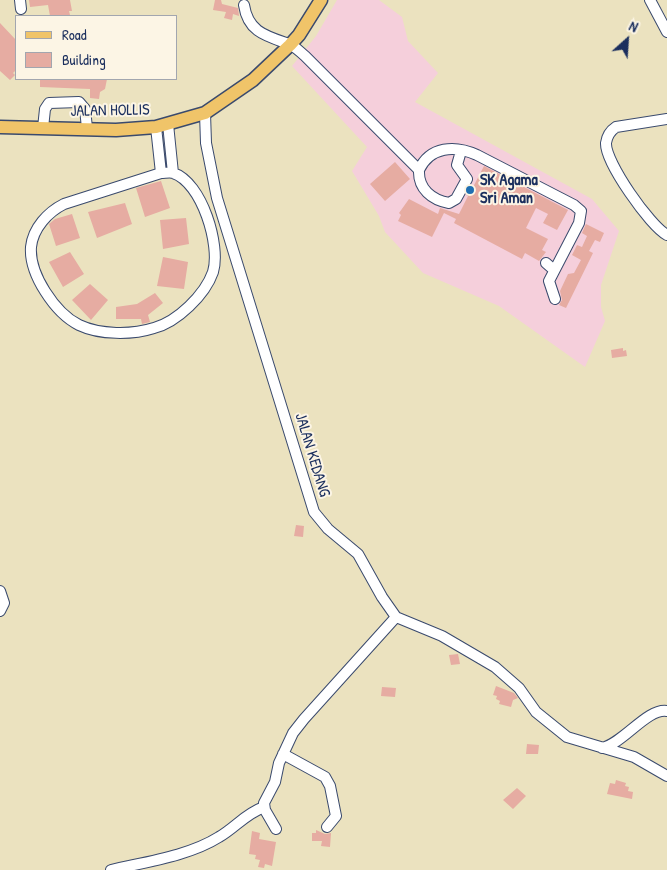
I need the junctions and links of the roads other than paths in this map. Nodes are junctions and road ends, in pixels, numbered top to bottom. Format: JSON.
{"nodes":[{"id":1,"x":321,"y":0,"type":"edge"},
{"id":2,"x":650,"y":0,"type":"edge"},
{"id":3,"x":244,"y":5,"type":"dead end"},
{"id":4,"x":667,"y":32,"type":"edge"},
{"id":5,"x":290,"y":45,"type":"junction"},
{"id":6,"x":205,"y":113,"type":"junction"},
{"id":7,"x":667,"y":119,"type":"edge"},
{"id":8,"x":162,"y":125,"type":"junction"},
{"id":9,"x":0,"y":127,"type":"edge"},
{"id":10,"x":43,"y":128,"type":"junction"},
{"id":11,"x":87,"y":128,"type":"junction"},
{"id":12,"x":461,"y":151,"type":"junction"},
{"id":13,"x":419,"y":170,"type":"junction"},
{"id":14,"x":161,"y":172,"type":"junction"},
{"id":15,"x":173,"y":173,"type":"junction"},
{"id":16,"x":667,"y":235,"type":"edge"},
{"id":17,"x":555,"y":299,"type":"dead end"},
{"id":18,"x":0,"y":591,"type":"edge"},
{"id":19,"x":0,"y":611,"type":"edge"},
{"id":20,"x":396,"y":617,"type":"junction"},
{"id":21,"x":667,"y":711,"type":"edge"},
{"id":22,"x":601,"y":748,"type":"junction"},
{"id":23,"x":283,"y":754,"type":"junction"},
{"id":24,"x":667,"y":776,"type":"edge"},
{"id":25,"x":264,"y":806,"type":"junction"},
{"id":26,"x":327,"y":827,"type":"dead end"},
{"id":27,"x":276,"y":829,"type":"dead end"},
{"id":28,"x":111,"y":870,"type":"edge"}],
"edges":[{"from":1,"to":5,"type":"main road","name":"JALAN HOLLIS"},
{"from":2,"to":4,"type":"street"},
{"from":3,"to":5,"type":"street"},
{"from":5,"to":6,"type":"main road","name":"JALAN HOLLIS"},
{"from":5,"to":13,"type":"street"},
{"from":6,"to":8,"type":"main road","name":"JALAN HOLLIS"},
{"from":6,"to":20,"type":"street","name":"JALAN KEDANG"},
{"from":7,"to":16,"type":"street"},
{"from":8,"to":11,"type":"main road","name":"JALAN HOLLIS"},
{"from":8,"to":14,"type":"street"},
{"from":8,"to":15,"type":"street"},
{"from":9,"to":10,"type":"main road","name":"JALAN HOLLIS"},
{"from":10,"to":11,"type":"main road","name":"JALAN HOLLIS"},
{"from":10,"to":11,"type":"street"},
{"from":12,"to":13,"type":"street"},
{"from":12,"to":13,"type":"street"},
{"from":12,"to":17,"type":"street"},
{"from":14,"to":15,"type":"street"},
{"from":14,"to":15,"type":"street"},
{"from":18,"to":19,"type":"street"},
{"from":20,"to":22,"type":"street"},
{"from":20,"to":23,"type":"street"},
{"from":21,"to":22,"type":"street"},
{"from":22,"to":24,"type":"street"},
{"from":23,"to":25,"type":"street"},
{"from":23,"to":26,"type":"street"},
{"from":25,"to":27,"type":"street"},
{"from":25,"to":28,"type":"street"}]}
